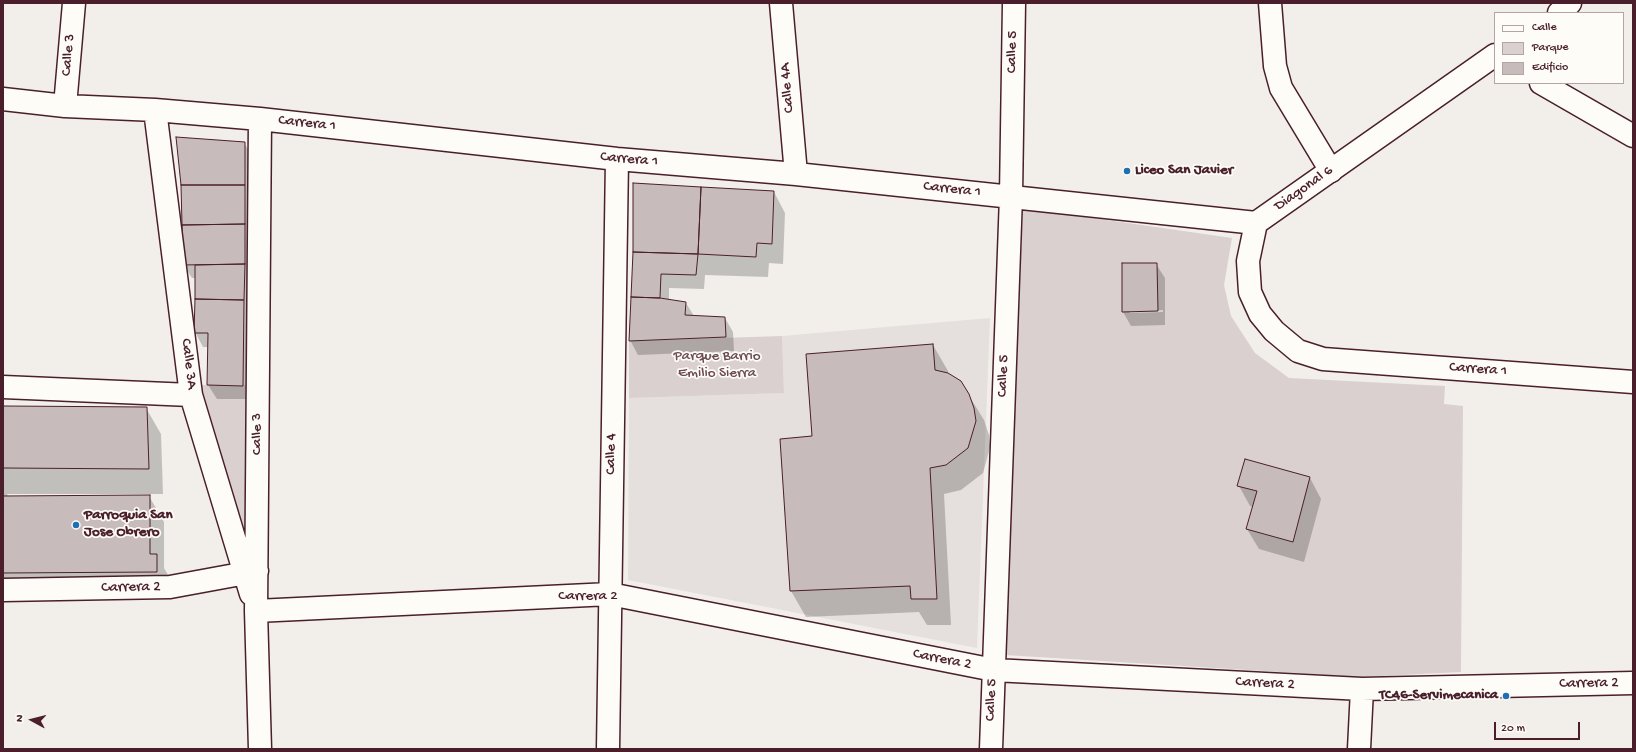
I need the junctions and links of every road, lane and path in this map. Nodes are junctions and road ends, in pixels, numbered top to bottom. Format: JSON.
{"nodes":[{"id":1,"x":74,"y":3,"type":"edge"},
{"id":2,"x":781,"y":3,"type":"edge"},
{"id":3,"x":1014,"y":3,"type":"edge"},
{"id":4,"x":1270,"y":3,"type":"edge"},
{"id":5,"x":1570,"y":3,"type":"edge"},
{"id":6,"x":1560,"y":12,"type":"edge"},
{"id":7,"x":1494,"y":57,"type":"edge"},
{"id":8,"x":1542,"y":84,"type":"edge"},
{"id":9,"x":3,"y":99,"type":"edge"},
{"id":10,"x":65,"y":106,"type":"junction"},
{"id":11,"x":155,"y":110,"type":"junction"},
{"id":12,"x":260,"y":119,"type":"junction"},
{"id":13,"x":1633,"y":136,"type":"edge"},
{"id":14,"x":617,"y":160,"type":"junction"},
{"id":15,"x":1331,"y":171,"type":"junction"},
{"id":16,"x":796,"y":174,"type":"junction"},
{"id":17,"x":1011,"y":196,"type":"junction"},
{"id":18,"x":1256,"y":223,"type":"junction"},
{"id":19,"x":1633,"y":382,"type":"edge"},
{"id":20,"x":3,"y":387,"type":"edge"},
{"id":21,"x":191,"y":395,"type":"junction"},
{"id":22,"x":250,"y":572,"type":"junction"},
{"id":23,"x":3,"y":590,"type":"edge"},
{"id":24,"x":610,"y":594,"type":"junction"},
{"id":25,"x":256,"y":611,"type":"junction"},
{"id":26,"x":994,"y":670,"type":"junction"},
{"id":27,"x":1633,"y":683,"type":"edge"},
{"id":28,"x":1362,"y":689,"type":"junction"},
{"id":29,"x":260,"y":749,"type":"edge"},
{"id":30,"x":608,"y":749,"type":"edge"},
{"id":31,"x":991,"y":749,"type":"edge"},
{"id":32,"x":1359,"y":749,"type":"edge"}],
"edges":[{"from":1,"to":10,"type":"street","name":"Calle 3"},
{"from":2,"to":16,"type":"street","name":"Calle 4A"},
{"from":3,"to":17,"type":"street","name":"Calle 5"},
{"from":4,"to":15,"type":"street"},
{"from":5,"to":6,"type":"street"},
{"from":7,"to":15,"type":"street","name":"Diagonal 6"},
{"from":8,"to":13,"type":"street"},
{"from":9,"to":10,"type":"street","name":"Carrera 1"},
{"from":10,"to":11,"type":"street","name":"Carrera 1"},
{"from":11,"to":12,"type":"street","name":"Carrera 1"},
{"from":11,"to":21,"type":"street","name":"Calle 3A"},
{"from":12,"to":14,"type":"street","name":"Carrera 1"},
{"from":12,"to":22,"type":"street","name":"Calle 3"},
{"from":14,"to":16,"type":"street","name":"Carrera 1"},
{"from":14,"to":24,"type":"street","name":"Calle 4"},
{"from":15,"to":18,"type":"street","name":"Diagonal 6"},
{"from":16,"to":17,"type":"street","name":"Carrera 1"},
{"from":17,"to":18,"type":"street","name":"Carrera 1"},
{"from":17,"to":26,"type":"street","name":"Calle 5"},
{"from":18,"to":19,"type":"street","name":"Carrera 1"},
{"from":20,"to":21,"type":"street"},
{"from":21,"to":22,"type":"street","name":"Calle 3A"},
{"from":22,"to":23,"type":"street","name":"Carrera 2"},
{"from":22,"to":25,"type":"street","name":"Calle 3A"},
{"from":24,"to":25,"type":"street","name":"Carrera 2"},
{"from":24,"to":26,"type":"street","name":"Carrera 2"},
{"from":24,"to":30,"type":"street","name":"Calle 4"},
{"from":25,"to":29,"type":"street"},
{"from":26,"to":28,"type":"street","name":"Carrera 2"},
{"from":26,"to":31,"type":"street","name":"Calle 5"},
{"from":27,"to":28,"type":"street","name":"Carrera 2"},
{"from":28,"to":32,"type":"street"}]}
